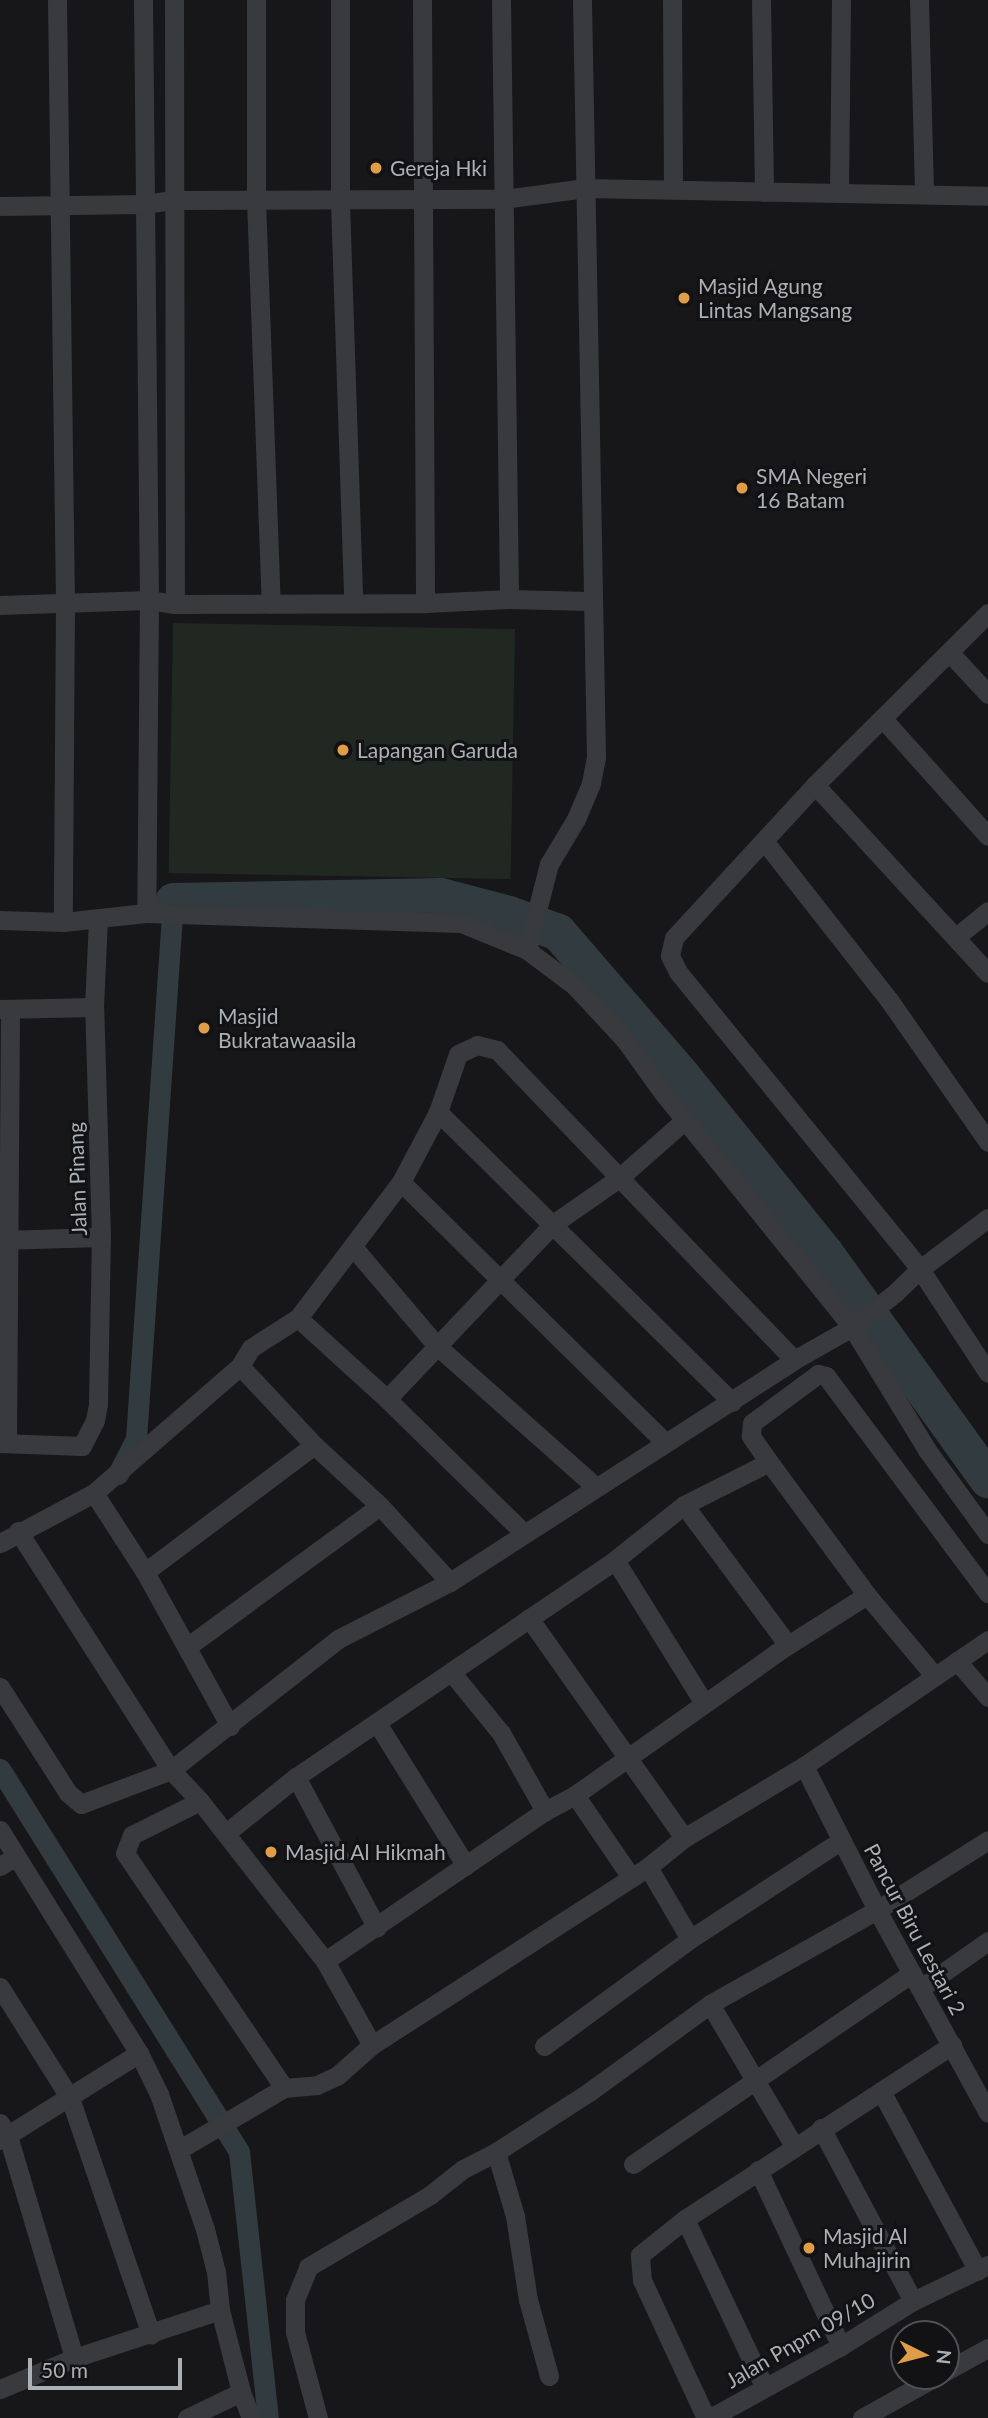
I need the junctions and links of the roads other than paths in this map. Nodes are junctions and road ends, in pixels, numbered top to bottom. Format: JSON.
{"nodes":[{"id":1,"x":58,"y":0,"type":"edge"},
{"id":2,"x":143,"y":0,"type":"edge"},
{"id":3,"x":174,"y":0,"type":"edge"},
{"id":4,"x":256,"y":0,"type":"edge"},
{"id":5,"x":340,"y":0,"type":"edge"},
{"id":6,"x":422,"y":0,"type":"edge"},
{"id":7,"x":501,"y":0,"type":"edge"},
{"id":8,"x":582,"y":0,"type":"edge"},
{"id":9,"x":672,"y":0,"type":"edge"},
{"id":10,"x":761,"y":0,"type":"edge"},
{"id":11,"x":841,"y":0,"type":"edge"},
{"id":12,"x":919,"y":0,"type":"edge"},
{"id":13,"x":585,"y":188,"type":"junction"},
{"id":14,"x":673,"y":189,"type":"junction"},
{"id":15,"x":764,"y":192,"type":"junction"},
{"id":16,"x":839,"y":193,"type":"junction"},
{"id":17,"x":924,"y":194,"type":"junction"},
{"id":18,"x":988,"y":196,"type":"edge"},
{"id":19,"x":504,"y":199,"type":"junction"},
{"id":20,"x":174,"y":200,"type":"junction"},
{"id":21,"x":256,"y":200,"type":"junction"},
{"id":22,"x":424,"y":201,"type":"junction"},
{"id":23,"x":340,"y":202,"type":"junction"},
{"id":24,"x":144,"y":204,"type":"junction"},
{"id":25,"x":0,"y":206,"type":"edge"},
{"id":26,"x":61,"y":206,"type":"junction"},
{"id":27,"x":509,"y":599,"type":"junction"},
{"id":28,"x":149,"y":600,"type":"junction"},
{"id":29,"x":353,"y":601,"type":"junction"},
{"id":30,"x":590,"y":601,"type":"junction"},
{"id":31,"x":425,"y":603,"type":"junction"},
{"id":32,"x":65,"y":604,"type":"junction"},
{"id":33,"x":176,"y":604,"type":"junction"},
{"id":34,"x":271,"y":604,"type":"junction"},
{"id":35,"x":0,"y":605,"type":"edge"},
{"id":36,"x":988,"y":613,"type":"edge"},
{"id":37,"x":950,"y":653,"type":"junction"},
{"id":38,"x":988,"y":694,"type":"edge"},
{"id":39,"x":883,"y":719,"type":"junction"},
{"id":40,"x":815,"y":785,"type":"junction"},
{"id":41,"x":988,"y":836,"type":"edge"},
{"id":42,"x":765,"y":842,"type":"junction"},
{"id":43,"x":988,"y":911,"type":"edge"},
{"id":44,"x":146,"y":913,"type":"junction"},
{"id":45,"x":98,"y":919,"type":"junction"},
{"id":46,"x":0,"y":920,"type":"edge"},
{"id":47,"x":63,"y":922,"type":"junction"},
{"id":48,"x":956,"y":937,"type":"junction"},
{"id":49,"x":529,"y":943,"type":"junction"},
{"id":50,"x":988,"y":973,"type":"edge"},
{"id":51,"x":94,"y":1007,"type":"junction"},
{"id":52,"x":5,"y":1009,"type":"edge"},
{"id":53,"x":438,"y":1112,"type":"junction"},
{"id":54,"x":685,"y":1120,"type":"junction"},
{"id":55,"x":988,"y":1142,"type":"edge"},
{"id":56,"x":620,"y":1178,"type":"junction"},
{"id":57,"x":401,"y":1182,"type":"junction"},
{"id":58,"x":988,"y":1218,"type":"edge"},
{"id":59,"x":552,"y":1224,"type":"junction"},
{"id":60,"x":102,"y":1237,"type":"junction"},
{"id":61,"x":3,"y":1240,"type":"edge"},
{"id":62,"x":353,"y":1247,"type":"junction"},
{"id":63,"x":920,"y":1269,"type":"junction"},
{"id":64,"x":500,"y":1279,"type":"junction"},
{"id":65,"x":298,"y":1318,"type":"junction"},
{"id":66,"x":857,"y":1323,"type":"junction"},
{"id":67,"x":436,"y":1345,"type":"junction"},
{"id":68,"x":794,"y":1360,"type":"junction"},
{"id":69,"x":240,"y":1366,"type":"junction"},
{"id":70,"x":988,"y":1373,"type":"edge"},
{"id":71,"x":387,"y":1399,"type":"junction"},
{"id":72,"x":732,"y":1402,"type":"junction"},
{"id":73,"x":665,"y":1442,"type":"junction"},
{"id":74,"x":3,"y":1443,"type":"edge"},
{"id":75,"x":313,"y":1445,"type":"junction"},
{"id":76,"x":769,"y":1462,"type":"junction"},
{"id":77,"x":596,"y":1487,"type":"junction"},
{"id":78,"x":94,"y":1493,"type":"junction"},
{"id":79,"x":684,"y":1505,"type":"junction"},
{"id":80,"x":380,"y":1506,"type":"junction"},
{"id":81,"x":18,"y":1531,"type":"junction"},
{"id":82,"x":524,"y":1534,"type":"junction"},
{"id":83,"x":988,"y":1534,"type":"edge"},
{"id":84,"x":0,"y":1543,"type":"edge"},
{"id":85,"x":615,"y":1559,"type":"junction"},
{"id":86,"x":145,"y":1572,"type":"junction"},
{"id":87,"x":450,"y":1582,"type":"junction"},
{"id":88,"x":988,"y":1593,"type":"edge"},
{"id":89,"x":867,"y":1595,"type":"junction"},
{"id":90,"x":529,"y":1618,"type":"junction"},
{"id":91,"x":988,"y":1640,"type":"edge"},
{"id":92,"x":788,"y":1645,"type":"junction"},
{"id":93,"x":187,"y":1647,"type":"junction"},
{"id":94,"x":957,"y":1661,"type":"junction"},
{"id":95,"x":452,"y":1673,"type":"junction"},
{"id":96,"x":933,"y":1674,"type":"junction"},
{"id":97,"x":0,"y":1687,"type":"edge"},
{"id":98,"x":988,"y":1696,"type":"edge"},
{"id":99,"x":704,"y":1703,"type":"junction"},
{"id":100,"x":377,"y":1723,"type":"junction"},
{"id":101,"x":230,"y":1726,"type":"junction"},
{"id":102,"x":628,"y":1756,"type":"junction"},
{"id":103,"x":803,"y":1766,"type":"junction"},
{"id":104,"x":171,"y":1770,"type":"junction"},
{"id":105,"x":296,"y":1777,"type":"junction"},
{"id":106,"x":575,"y":1795,"type":"junction"},
{"id":107,"x":200,"y":1801,"type":"junction"},
{"id":108,"x":545,"y":1811,"type":"junction"},
{"id":109,"x":0,"y":1830,"type":"edge"},
{"id":110,"x":226,"y":1833,"type":"junction"},
{"id":111,"x":684,"y":1838,"type":"junction"},
{"id":112,"x":842,"y":1840,"type":"junction"},
{"id":113,"x":988,"y":1840,"type":"edge"},
{"id":114,"x":8,"y":1861,"type":"edge"},
{"id":115,"x":466,"y":1866,"type":"junction"},
{"id":116,"x":639,"y":1872,"type":"junction"},
{"id":117,"x":877,"y":1910,"type":"junction"},
{"id":118,"x":377,"y":1928,"type":"junction"},
{"id":119,"x":690,"y":1939,"type":"junction"},
{"id":120,"x":988,"y":1941,"type":"edge"},
{"id":121,"x":325,"y":1961,"type":"junction"},
{"id":122,"x":917,"y":1980,"type":"junction"},
{"id":123,"x":0,"y":1987,"type":"edge"},
{"id":124,"x":710,"y":2004,"type":"junction"},
{"id":125,"x":372,"y":2045,"type":"junction"},
{"id":126,"x":952,"y":2045,"type":"junction"},
{"id":127,"x":544,"y":2046,"type":"dead end"},
{"id":128,"x":139,"y":2053,"type":"junction"},
{"id":129,"x":754,"y":2080,"type":"junction"},
{"id":130,"x":284,"y":2088,"type":"junction"},
{"id":131,"x":881,"y":2091,"type":"junction"},
{"id":132,"x":70,"y":2098,"type":"junction"},
{"id":133,"x":988,"y":2113,"type":"edge"},
{"id":134,"x":821,"y":2128,"type":"junction"},
{"id":135,"x":3,"y":2133,"type":"edge"},
{"id":136,"x":794,"y":2146,"type":"junction"},
{"id":137,"x":180,"y":2150,"type":"junction"},
{"id":138,"x":496,"y":2152,"type":"junction"},
{"id":139,"x":634,"y":2164,"type":"dead end"},
{"id":140,"x":758,"y":2170,"type":"junction"},
{"id":141,"x":685,"y":2219,"type":"junction"},
{"id":142,"x":983,"y":2268,"type":"edge"},
{"id":143,"x":913,"y":2301,"type":"junction"},
{"id":144,"x":220,"y":2310,"type":"junction"},
{"id":145,"x":150,"y":2334,"type":"junction"},
{"id":146,"x":841,"y":2346,"type":"junction"},
{"id":147,"x":988,"y":2348,"type":"edge"},
{"id":148,"x":74,"y":2358,"type":"junction"},
{"id":149,"x":960,"y":2363,"type":"edge"},
{"id":150,"x":549,"y":2376,"type":"dead end"},
{"id":151,"x":764,"y":2386,"type":"junction"},
{"id":152,"x":0,"y":2389,"type":"edge"},
{"id":153,"x":912,"y":2390,"type":"edge"},
{"id":154,"x":241,"y":2392,"type":"junction"},
{"id":155,"x":187,"y":2418,"type":"edge"},
{"id":156,"x":251,"y":2418,"type":"edge"},
{"id":157,"x":318,"y":2418,"type":"edge"},
{"id":158,"x":708,"y":2418,"type":"edge"},
{"id":159,"x":862,"y":2418,"type":"edge"}],
"edges":[{"from":1,"to":26,"type":"street"},
{"from":2,"to":24,"type":"street"},
{"from":3,"to":20,"type":"street"},
{"from":4,"to":21,"type":"street"},
{"from":5,"to":23,"type":"street"},
{"from":6,"to":22,"type":"street"},
{"from":7,"to":19,"type":"street"},
{"from":8,"to":13,"type":"street"},
{"from":9,"to":14,"type":"street"},
{"from":10,"to":15,"type":"street"},
{"from":11,"to":16,"type":"street"},
{"from":12,"to":17,"type":"street"},
{"from":13,"to":14,"type":"street"},
{"from":13,"to":19,"type":"street"},
{"from":13,"to":30,"type":"street"},
{"from":14,"to":15,"type":"street"},
{"from":15,"to":16,"type":"street"},
{"from":16,"to":17,"type":"street"},
{"from":17,"to":18,"type":"street"},
{"from":19,"to":22,"type":"street"},
{"from":19,"to":27,"type":"street"},
{"from":20,"to":21,"type":"street"},
{"from":20,"to":24,"type":"street"},
{"from":20,"to":33,"type":"street"},
{"from":21,"to":23,"type":"street"},
{"from":21,"to":34,"type":"street"},
{"from":22,"to":23,"type":"street"},
{"from":22,"to":31,"type":"street"},
{"from":23,"to":29,"type":"street"},
{"from":24,"to":26,"type":"street"},
{"from":24,"to":28,"type":"street"},
{"from":25,"to":26,"type":"street"},
{"from":26,"to":32,"type":"street"},
{"from":27,"to":30,"type":"street"},
{"from":27,"to":31,"type":"street"},
{"from":28,"to":32,"type":"street"},
{"from":28,"to":33,"type":"street"},
{"from":28,"to":44,"type":"street"},
{"from":29,"to":31,"type":"street"},
{"from":29,"to":34,"type":"street"},
{"from":30,"to":49,"type":"street"},
{"from":32,"to":35,"type":"street"},
{"from":32,"to":47,"type":"street"},
{"from":33,"to":34,"type":"street"},
{"from":36,"to":37,"type":"street"},
{"from":37,"to":38,"type":"street"},
{"from":37,"to":39,"type":"street"},
{"from":39,"to":40,"type":"street"},
{"from":39,"to":41,"type":"street"},
{"from":40,"to":42,"type":"street"},
{"from":40,"to":48,"type":"street"},
{"from":42,"to":55,"type":"street"},
{"from":42,"to":63,"type":"street"},
{"from":43,"to":48,"type":"street"},
{"from":44,"to":45,"type":"street"},
{"from":44,"to":49,"type":"street"},
{"from":45,"to":47,"type":"street"},
{"from":45,"to":51,"type":"street","name":"Jalan Pinang"},
{"from":46,"to":47,"type":"street"},
{"from":48,"to":50,"type":"street"},
{"from":49,"to":54,"type":"street"},
{"from":51,"to":52,"type":"street"},
{"from":51,"to":60,"type":"street","name":"Jalan Pinang"},
{"from":52,"to":61,"type":"street"},
{"from":53,"to":56,"type":"street"},
{"from":53,"to":57,"type":"street"},
{"from":53,"to":59,"type":"street"},
{"from":54,"to":56,"type":"street"},
{"from":54,"to":66,"type":"street"},
{"from":56,"to":59,"type":"street"},
{"from":56,"to":68,"type":"street"},
{"from":57,"to":62,"type":"street"},
{"from":57,"to":64,"type":"street"},
{"from":58,"to":63,"type":"street"},
{"from":59,"to":64,"type":"street"},
{"from":59,"to":72,"type":"street"},
{"from":60,"to":61,"type":"street"},
{"from":60,"to":74,"type":"street","name":"Jalan Pinang"},
{"from":61,"to":74,"type":"street"},
{"from":62,"to":65,"type":"street"},
{"from":62,"to":67,"type":"street"},
{"from":63,"to":66,"type":"street"},
{"from":63,"to":70,"type":"street"},
{"from":64,"to":67,"type":"street"},
{"from":64,"to":73,"type":"street"},
{"from":65,"to":69,"type":"street"},
{"from":65,"to":71,"type":"street"},
{"from":66,"to":68,"type":"street"},
{"from":66,"to":83,"type":"street"},
{"from":67,"to":71,"type":"street"},
{"from":67,"to":77,"type":"street"},
{"from":68,"to":72,"type":"street"},
{"from":69,"to":75,"type":"street"},
{"from":69,"to":78,"type":"street"},
{"from":71,"to":82,"type":"street"},
{"from":72,"to":73,"type":"street"},
{"from":73,"to":77,"type":"street"},
{"from":75,"to":80,"type":"street"},
{"from":75,"to":86,"type":"street"},
{"from":76,"to":79,"type":"street"},
{"from":76,"to":88,"type":"street"},
{"from":76,"to":89,"type":"street"},
{"from":77,"to":82,"type":"street"},
{"from":78,"to":81,"type":"street"},
{"from":78,"to":86,"type":"street"},
{"from":79,"to":85,"type":"street"},
{"from":79,"to":92,"type":"street"},
{"from":80,"to":87,"type":"street"},
{"from":80,"to":93,"type":"street"},
{"from":81,"to":84,"type":"street"},
{"from":81,"to":104,"type":"street"},
{"from":82,"to":87,"type":"street"},
{"from":85,"to":90,"type":"street"},
{"from":85,"to":99,"type":"street"},
{"from":86,"to":93,"type":"street"},
{"from":87,"to":101,"type":"street"},
{"from":89,"to":92,"type":"street"},
{"from":89,"to":96,"type":"street"},
{"from":90,"to":95,"type":"street"},
{"from":90,"to":102,"type":"street"},
{"from":91,"to":94,"type":"street"},
{"from":92,"to":99,"type":"street"},
{"from":93,"to":101,"type":"street"},
{"from":94,"to":96,"type":"street"},
{"from":94,"to":98,"type":"street"},
{"from":95,"to":100,"type":"street"},
{"from":95,"to":108,"type":"street"},
{"from":96,"to":103,"type":"street"},
{"from":97,"to":104,"type":"street"},
{"from":99,"to":102,"type":"street"},
{"from":100,"to":105,"type":"street"},
{"from":100,"to":115,"type":"street"},
{"from":101,"to":104,"type":"street"},
{"from":102,"to":106,"type":"street"},
{"from":102,"to":111,"type":"street"},
{"from":103,"to":111,"type":"street"},
{"from":103,"to":112,"type":"street","name":"Pancur Biru Lestari 2"},
{"from":104,"to":107,"type":"street"},
{"from":105,"to":110,"type":"street"},
{"from":105,"to":118,"type":"street"},
{"from":106,"to":108,"type":"street"},
{"from":106,"to":116,"type":"street"},
{"from":107,"to":110,"type":"street"},
{"from":107,"to":130,"type":"street"},
{"from":108,"to":115,"type":"street"},
{"from":109,"to":114,"type":"street"},
{"from":110,"to":121,"type":"street"},
{"from":111,"to":116,"type":"street"},
{"from":112,"to":117,"type":"street","name":"Pancur Biru Lestari 2"},
{"from":112,"to":119,"type":"street"},
{"from":113,"to":117,"type":"street"},
{"from":114,"to":128,"type":"street"},
{"from":115,"to":118,"type":"street"},
{"from":116,"to":119,"type":"street"},
{"from":116,"to":125,"type":"street"},
{"from":117,"to":122,"type":"street","name":"Pancur Biru Lestari 2"},
{"from":117,"to":124,"type":"street"},
{"from":118,"to":121,"type":"street"},
{"from":119,"to":127,"type":"street"},
{"from":120,"to":122,"type":"street"},
{"from":121,"to":125,"type":"street"},
{"from":122,"to":126,"type":"street","name":"Pancur Biru Lestari 2"},
{"from":122,"to":129,"type":"street"},
{"from":123,"to":132,"type":"street"},
{"from":124,"to":129,"type":"street"},
{"from":124,"to":138,"type":"street"},
{"from":125,"to":130,"type":"street"},
{"from":126,"to":131,"type":"street"},
{"from":126,"to":133,"type":"street","name":"Pancur Biru Lestari 2"},
{"from":128,"to":132,"type":"street"},
{"from":128,"to":137,"type":"street"},
{"from":129,"to":136,"type":"street"},
{"from":129,"to":139,"type":"street"},
{"from":130,"to":137,"type":"street"},
{"from":131,"to":134,"type":"street"},
{"from":131,"to":142,"type":"street"},
{"from":132,"to":135,"type":"street"},
{"from":132,"to":145,"type":"street"},
{"from":134,"to":136,"type":"street"},
{"from":134,"to":143,"type":"street"},
{"from":135,"to":148,"type":"street"},
{"from":136,"to":140,"type":"street"},
{"from":137,"to":144,"type":"street"},
{"from":138,"to":150,"type":"street"},
{"from":138,"to":157,"type":"street"},
{"from":140,"to":141,"type":"street"},
{"from":140,"to":146,"type":"street"},
{"from":141,"to":151,"type":"street"},
{"from":141,"to":158,"type":"street"},
{"from":142,"to":143,"type":"street","name":"Jalan Pnpm 09/10"},
{"from":143,"to":146,"type":"street","name":"Jalan Pnpm 09/10"},
{"from":144,"to":145,"type":"street"},
{"from":144,"to":154,"type":"street"},
{"from":145,"to":148,"type":"street"},
{"from":146,"to":151,"type":"street","name":"Jalan Pnpm 09/10"},
{"from":147,"to":149,"type":"street"},
{"from":148,"to":152,"type":"street"},
{"from":151,"to":158,"type":"street","name":"Jalan Pnpm 09/10"},
{"from":153,"to":159,"type":"street"},
{"from":154,"to":155,"type":"street"},
{"from":154,"to":156,"type":"street"}]}
